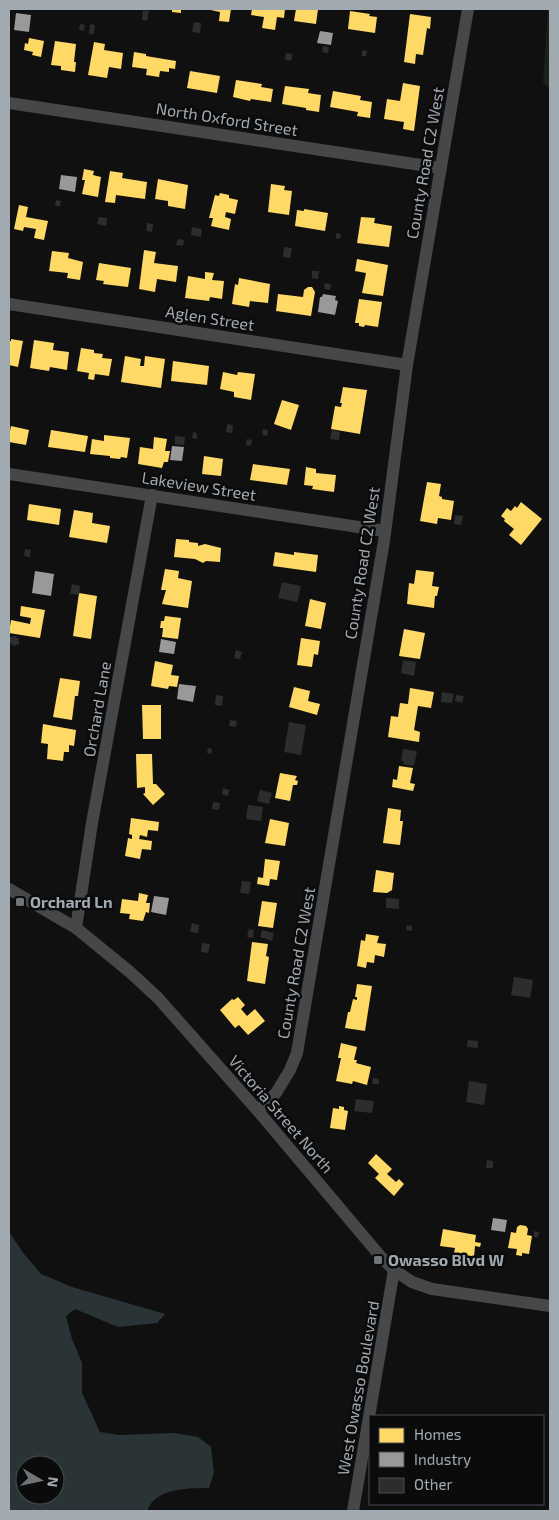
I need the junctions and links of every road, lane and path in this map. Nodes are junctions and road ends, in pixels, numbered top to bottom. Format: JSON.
{"nodes":[{"id":1,"x":468,"y":9,"type":"edge"},
{"id":2,"x":9,"y":103,"type":"edge"},
{"id":3,"x":441,"y":168,"type":"junction"},
{"id":4,"x":9,"y":304,"type":"edge"},
{"id":5,"x":407,"y":365,"type":"junction"},
{"id":6,"x":9,"y":474,"type":"edge"},
{"id":7,"x":152,"y":495,"type":"junction"},
{"id":8,"x":385,"y":531,"type":"junction"},
{"id":9,"x":9,"y":889,"type":"edge"},
{"id":10,"x":76,"y":928,"type":"junction"},
{"id":11,"x":258,"y":1111,"type":"junction"},
{"id":12,"x":394,"y":1270,"type":"junction"},
{"id":13,"x":550,"y":1306,"type":"edge"},
{"id":14,"x":369,"y":1415,"type":"edge"},
{"id":15,"x":369,"y":1417,"type":"edge"},
{"id":16,"x":353,"y":1511,"type":"edge"}],
"edges":[{"from":1,"to":3,"type":"street","name":"County Road C2 West"},
{"from":2,"to":3,"type":"street","name":"North Oxford Street"},
{"from":3,"to":5,"type":"street","name":"County Road C2 West"},
{"from":4,"to":5,"type":"street","name":"Aglen Street"},
{"from":5,"to":8,"type":"street","name":"County Road C2 West"},
{"from":6,"to":7,"type":"street","name":"Lakeview Street"},
{"from":7,"to":8,"type":"street","name":"Lakeview Street"},
{"from":7,"to":10,"type":"street","name":"Orchard Lane"},
{"from":8,"to":11,"type":"street","name":"County Road C2 West"},
{"from":9,"to":10,"type":"street","name":"Victoria Street North"},
{"from":10,"to":11,"type":"street","name":"Victoria Street North"},
{"from":11,"to":12,"type":"street","name":"Victoria Street North"},
{"from":12,"to":13,"type":"street","name":"Victoria Street North"},
{"from":12,"to":14,"type":"street","name":"West Owasso Boulevard"},
{"from":15,"to":16,"type":"street","name":"West Owasso Boulevard"}]}
